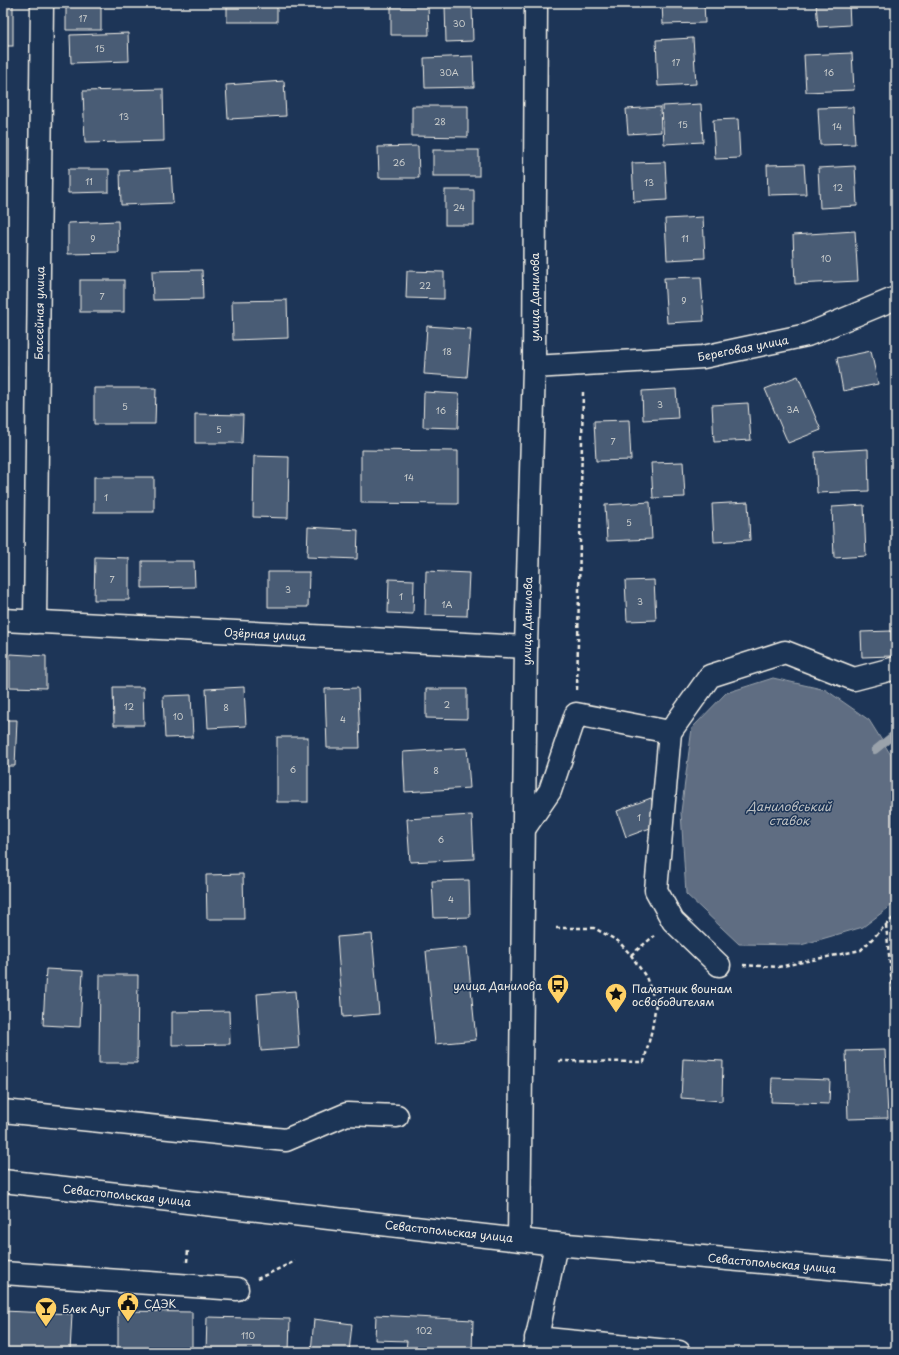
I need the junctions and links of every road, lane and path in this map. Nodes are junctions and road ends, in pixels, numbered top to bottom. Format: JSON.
{"nodes":[{"id":1,"x":42,"y":3,"type":"edge"},
{"id":2,"x":536,"y":3,"type":"edge"},
{"id":3,"x":896,"y":298,"type":"edge"},
{"id":4,"x":534,"y":367,"type":"junction"},
{"id":5,"x":583,"y":392,"type":"dead end"},
{"id":6,"x":3,"y":620,"type":"edge"},
{"id":7,"x":35,"y":622,"type":"junction"},
{"id":8,"x":526,"y":647,"type":"junction"},
{"id":9,"x":896,"y":668,"type":"edge"},
{"id":10,"x":576,"y":714,"type":"junction"},
{"id":11,"x":670,"y":732,"type":"junction"},
{"id":12,"x":524,"y":829,"type":"junction"},
{"id":13,"x":896,"y":915,"type":"edge"},
{"id":14,"x":673,"y":921,"type":"junction"},
{"id":15,"x":886,"y":925,"type":"junction"},
{"id":16,"x":556,"y":928,"type":"dead end"},
{"id":17,"x":631,"y":955,"type":"junction"},
{"id":18,"x":719,"y":964,"type":"joint"},
{"id":19,"x":896,"y":1024,"type":"edge"},
{"id":20,"x":559,"y":1061,"type":"dead end"},
{"id":21,"x":3,"y":1111,"type":"edge"},
{"id":22,"x":397,"y":1116,"type":"dead end"},
{"id":23,"x":3,"y":1181,"type":"edge"},
{"id":24,"x":519,"y":1239,"type":"junction"},
{"id":25,"x":556,"y":1244,"type":"junction"},
{"id":26,"x":295,"y":1261,"type":"dead end"},
{"id":27,"x":3,"y":1273,"type":"edge"},
{"id":28,"x":896,"y":1274,"type":"edge"},
{"id":29,"x":237,"y":1289,"type":"joint"},
{"id":30,"x":535,"y":1345,"type":"edge"},
{"id":31,"x":680,"y":1352,"type":"edge"}],
"edges":[{"from":1,"to":7,"type":"street","name":"Бассейная улица"},
{"from":2,"to":4,"type":"street","name":"улица Данилова"},
{"from":3,"to":4,"type":"street","name":"Береговая улица"},
{"from":4,"to":8,"type":"street","name":"улица Данилова"},
{"from":5,"to":10,"type":"path"},
{"from":6,"to":7,"type":"street","name":"Озёрная улица"},
{"from":7,"to":8,"type":"street","name":"Озёрная улица"},
{"from":8,"to":12,"type":"street","name":"улица Данилова"},
{"from":9,"to":11,"type":"street"},
{"from":10,"to":11,"type":"street"},
{"from":10,"to":12,"type":"street"},
{"from":11,"to":14,"type":"street"},
{"from":12,"to":24,"type":"street","name":"улица Данилова"},
{"from":13,"to":15,"type":"path"},
{"from":14,"to":17,"type":"path"},
{"from":14,"to":18,"type":"street"},
{"from":15,"to":18,"type":"path"},
{"from":15,"to":19,"type":"path"},
{"from":16,"to":17,"type":"path"},
{"from":17,"to":20,"type":"path"},
{"from":21,"to":22,"type":"street"},
{"from":23,"to":24,"type":"street","name":"Севастопольская улица"},
{"from":24,"to":25,"type":"street","name":"Севастопольская улица"},
{"from":25,"to":28,"type":"street","name":"Севастопольская улица"},
{"from":25,"to":30,"type":"street"},
{"from":26,"to":29,"type":"path"},
{"from":27,"to":29,"type":"street"},
{"from":30,"to":31,"type":"street"}]}
